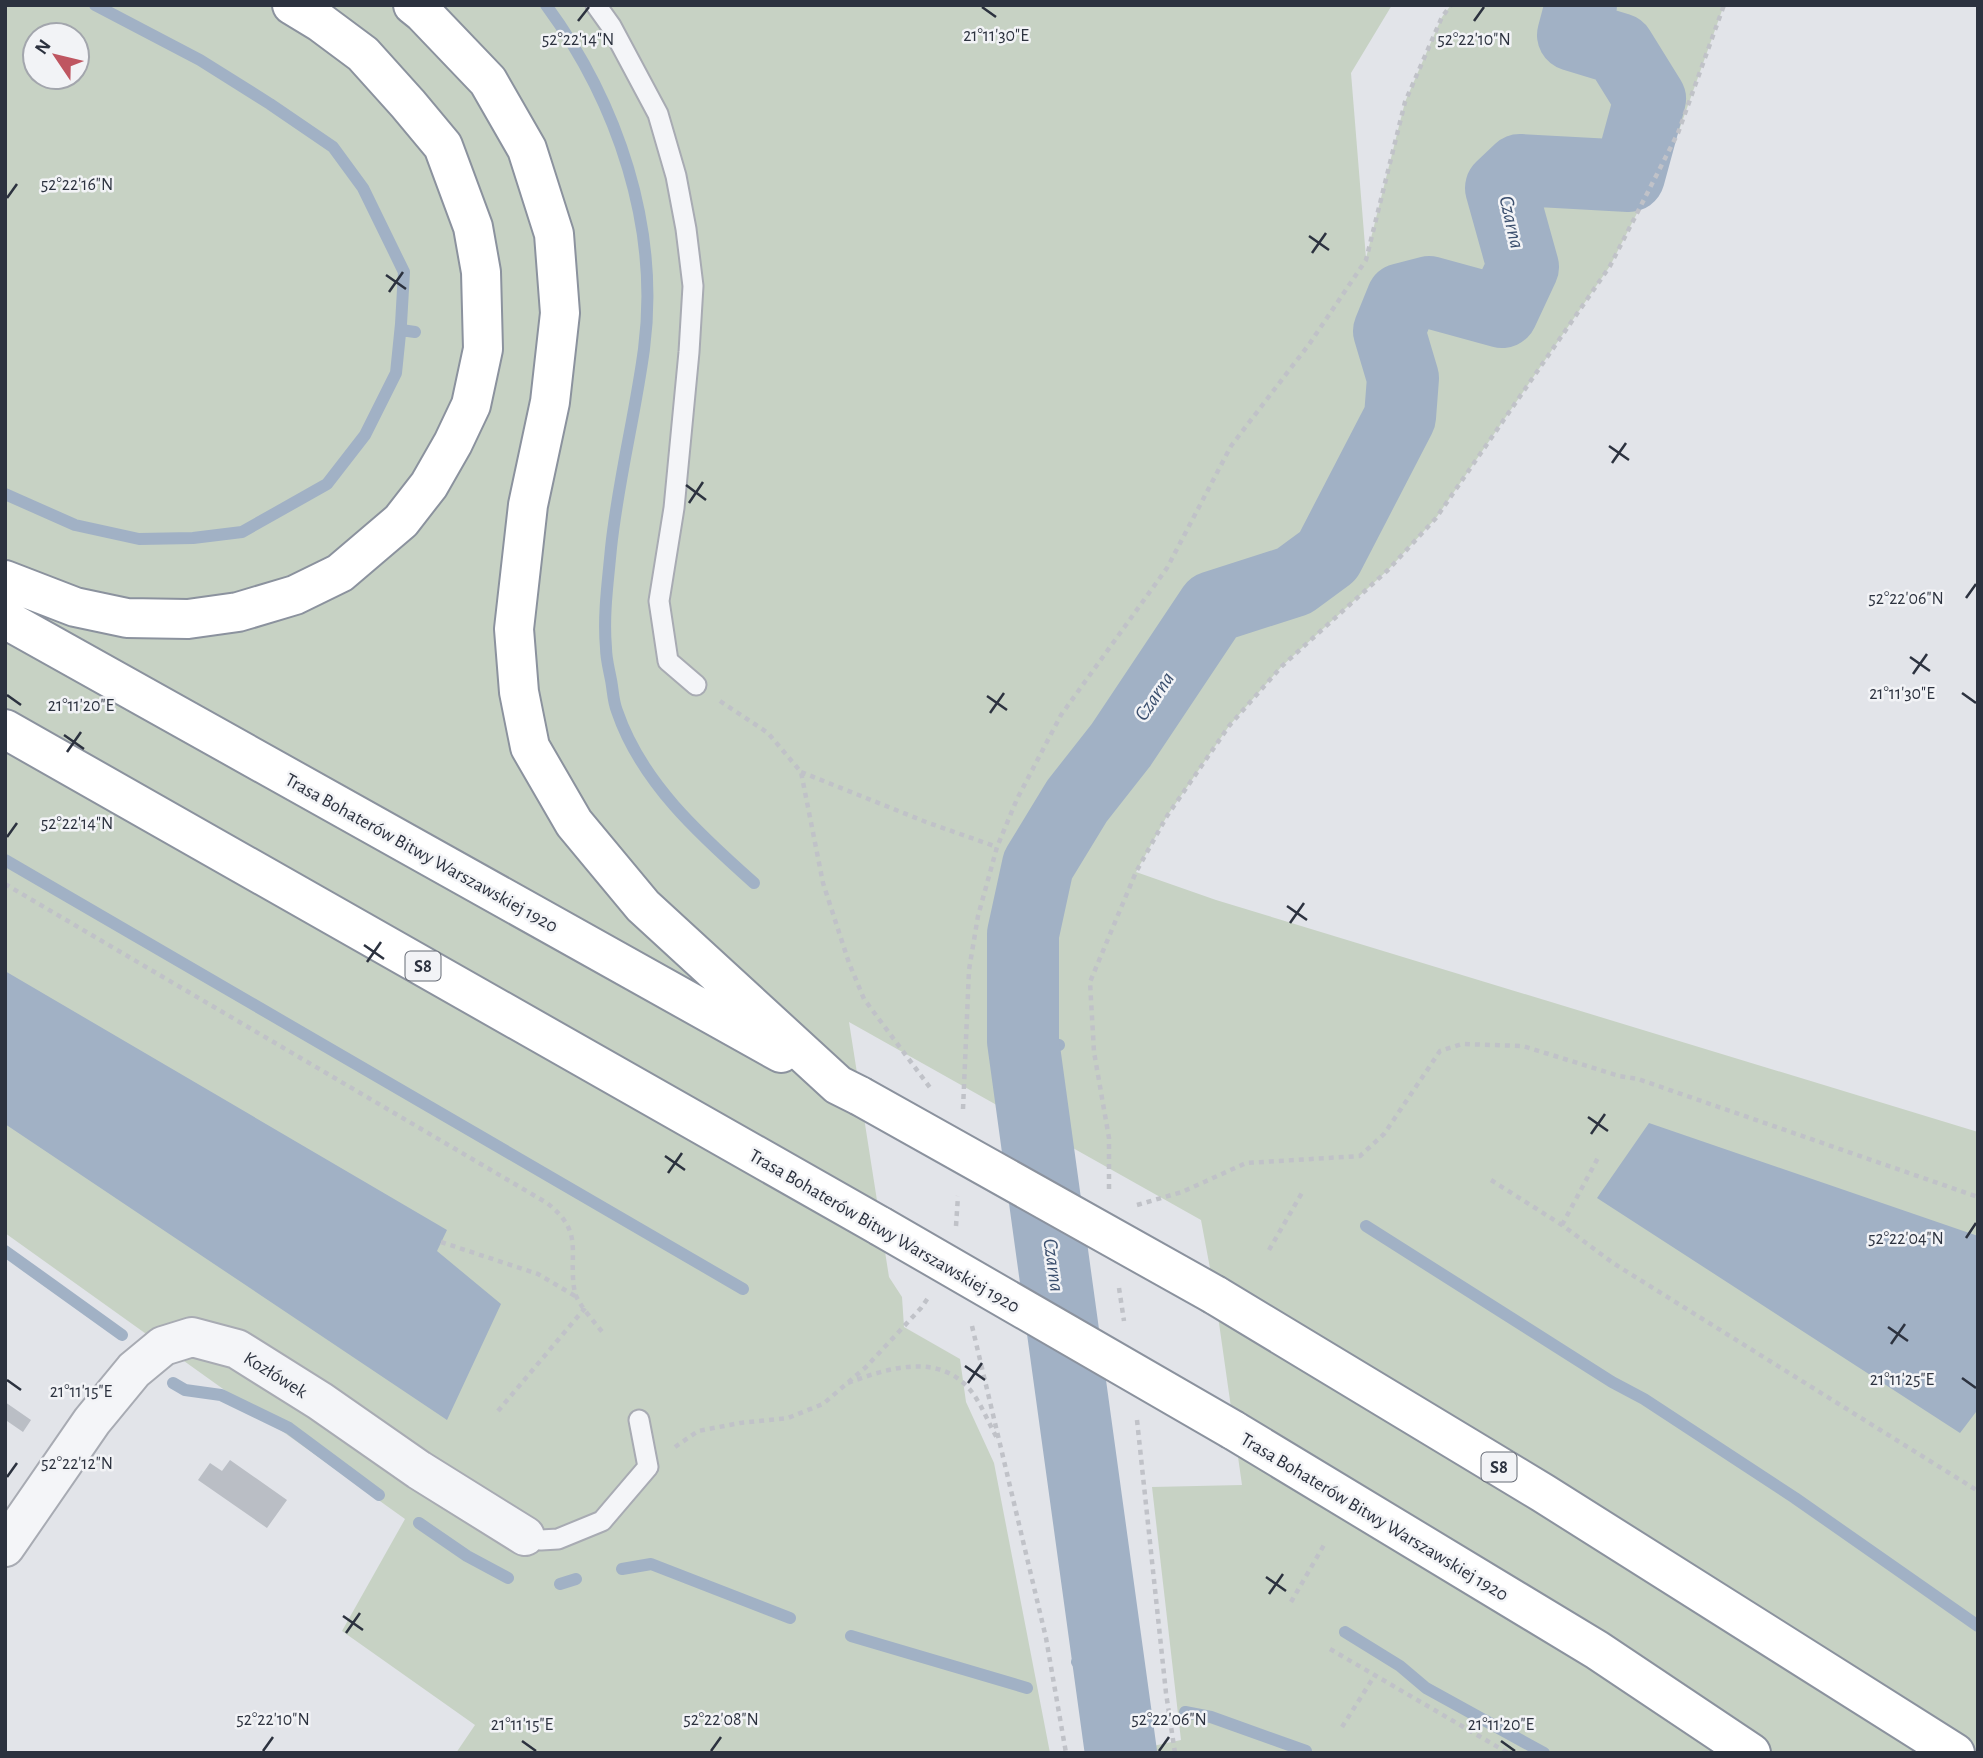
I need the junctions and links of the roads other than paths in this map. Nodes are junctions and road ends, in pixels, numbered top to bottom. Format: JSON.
{"nodes":[{"id":1,"x":292,"y":5,"type":"edge"},
{"id":2,"x":413,"y":5,"type":"edge"},
{"id":3,"x":596,"y":5,"type":"edge"},
{"id":4,"x":5,"y":580,"type":"edge"},
{"id":5,"x":5,"y":619,"type":"edge"},
{"id":6,"x":696,"y":685,"type":"dead end"},
{"id":7,"x":5,"y":729,"type":"edge"},
{"id":8,"x":849,"y":1090,"type":"junction"},
{"id":9,"x":639,"y":1420,"type":"dead end"},
{"id":10,"x":525,"y":1536,"type":"joint"},
{"id":11,"x":5,"y":1547,"type":"edge"},
{"id":12,"x":1751,"y":1753,"type":"edge"},
{"id":13,"x":1955,"y":1753,"type":"edge"}],
"edges":[{"from":1,"to":4,"type":"highway"},
{"from":2,"to":8,"type":"highway"},
{"from":3,"to":6,"type":"lane"},
{"from":5,"to":8,"type":"highway","name":"Trasa Bohaterów Bitwy Warszawskiej 1920","number":"S8"},
{"from":7,"to":12,"type":"highway","name":"Trasa Bohaterów Bitwy Warszawskiej 1920","number":"S8","bridge":true},
{"from":8,"to":13,"type":"highway","name":"Trasa Bohaterów Bitwy Warszawskiej 1920","number":"S8","bridge":true},
{"from":9,"to":10,"type":"lane"},
{"from":10,"to":11,"type":"street","name":"Kozłówek"}]}
